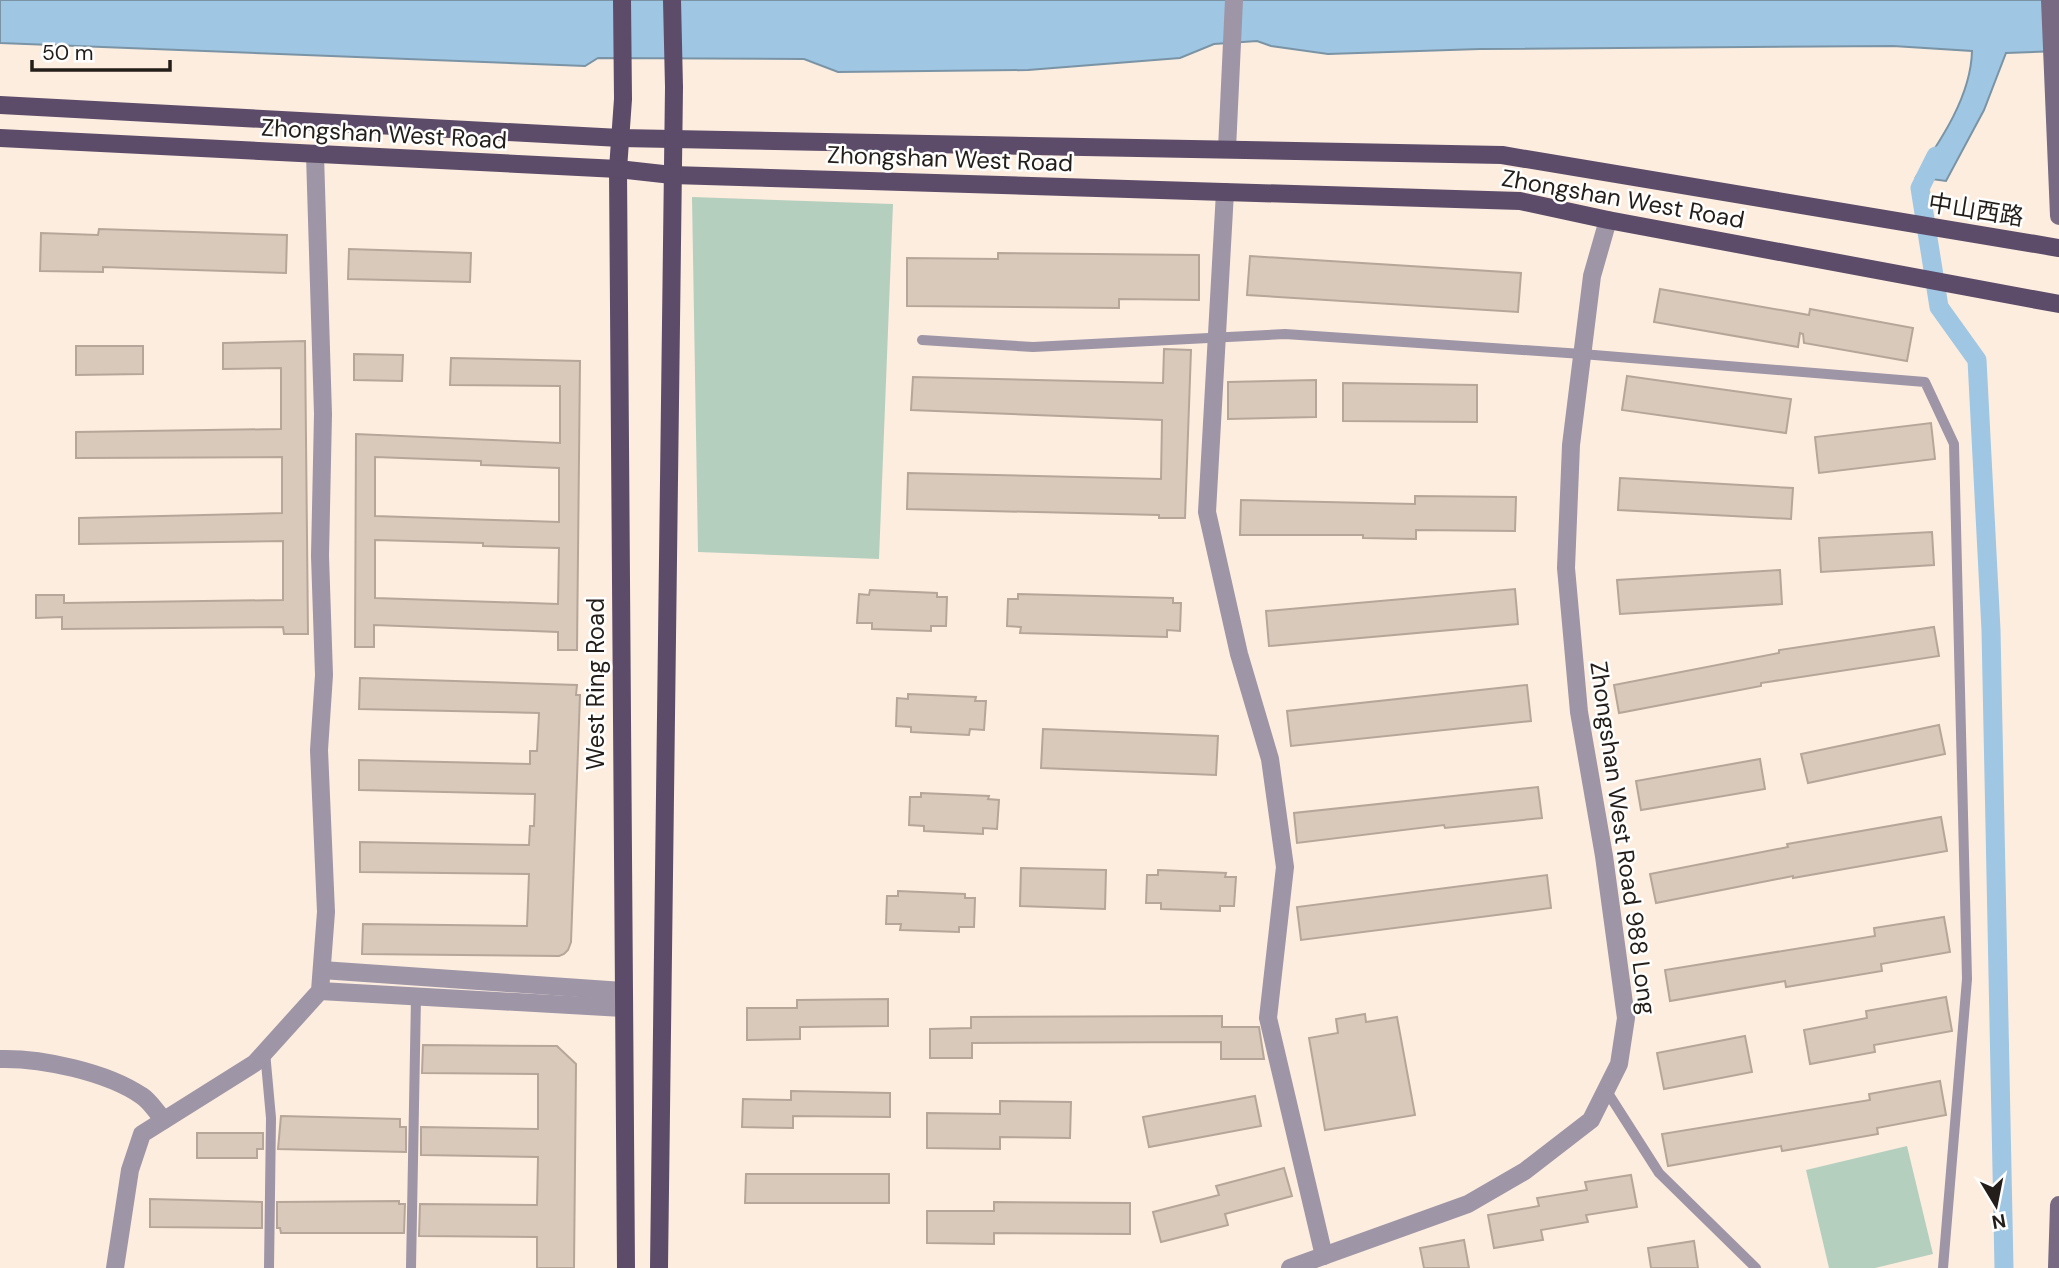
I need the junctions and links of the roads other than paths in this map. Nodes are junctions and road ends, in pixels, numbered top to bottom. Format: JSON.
{"nodes":[{"id":1,"x":622,"y":0,"type":"edge"},
{"id":2,"x":672,"y":0,"type":"edge"},
{"id":3,"x":1234,"y":0,"type":"edge"},
{"id":4,"x":2050,"y":0,"type":"edge"},
{"id":5,"x":0,"y":105,"type":"edge"},
{"id":6,"x":0,"y":138,"type":"edge"},
{"id":7,"x":620,"y":138,"type":"junction"},
{"id":8,"x":672,"y":138,"type":"junction"},
{"id":9,"x":1227,"y":149,"type":"junction"},
{"id":10,"x":315,"y":155,"type":"junction"},
{"id":11,"x":618,"y":169,"type":"junction"},
{"id":12,"x":672,"y":175,"type":"junction"},
{"id":13,"x":1225,"y":192,"type":"junction"},
{"id":14,"x":2059,"y":216,"type":"edge"},
{"id":15,"x":1608,"y":220,"type":"junction"},
{"id":16,"x":1885,"y":220,"type":"joint"},
{"id":17,"x":2059,"y":248,"type":"edge"},
{"id":18,"x":2059,"y":304,"type":"edge"},
{"id":19,"x":1217,"y":338,"type":"junction"},
{"id":20,"x":922,"y":340,"type":"dead end"},
{"id":21,"x":1582,"y":354,"type":"junction"},
{"id":22,"x":322,"y":970,"type":"junction"},
{"id":23,"x":320,"y":991,"type":"junction"},
{"id":24,"x":416,"y":997,"type":"junction"},
{"id":25,"x":623,"y":1000,"type":"junction"},
{"id":26,"x":265,"y":1052,"type":"junction"},
{"id":27,"x":0,"y":1059,"type":"edge"},
{"id":28,"x":1606,"y":1090,"type":"junction"},
{"id":29,"x":164,"y":1120,"type":"junction"},
{"id":30,"x":2059,"y":1205,"type":"edge"},
{"id":31,"x":1324,"y":1256,"type":"junction"},
{"id":32,"x":115,"y":1268,"type":"edge"},
{"id":33,"x":269,"y":1268,"type":"edge"},
{"id":34,"x":411,"y":1268,"type":"edge"},
{"id":35,"x":626,"y":1268,"type":"edge"},
{"id":36,"x":659,"y":1268,"type":"edge"},
{"id":37,"x":1290,"y":1268,"type":"edge"},
{"id":38,"x":1756,"y":1268,"type":"edge"},
{"id":39,"x":1943,"y":1268,"type":"edge"},
{"id":40,"x":2057,"y":1268,"type":"edge"}],
"edges":[{"from":1,"to":7,"type":"main road","name":"West Ring Road"},
{"from":2,"to":8,"type":"main road"},
{"from":3,"to":9,"type":"street"},
{"from":4,"to":14,"type":"main road"},
{"from":5,"to":7,"type":"main road","name":"Zhongshan West Road"},
{"from":6,"to":10,"type":"main road","name":"Zhongshan West Road"},
{"from":7,"to":8,"type":"main road","name":"Zhongshan West Road"},
{"from":7,"to":11,"type":"main road","name":"West Ring Road"},
{"from":8,"to":9,"type":"main road","name":"Zhongshan West Road"},
{"from":8,"to":12,"type":"main road"},
{"from":9,"to":16,"type":"main road","name":"Zhongshan West Road"},
{"from":10,"to":11,"type":"main road","name":"Zhongshan West Road"},
{"from":10,"to":22,"type":"street"},
{"from":11,"to":12,"type":"main road","name":"Zhongshan West Road"},
{"from":11,"to":25,"type":"main road","name":"West Ring Road"},
{"from":12,"to":13,"type":"main road","name":"Zhongshan West Road"},
{"from":12,"to":36,"type":"main road"},
{"from":13,"to":15,"type":"main road","name":"Zhongshan West Road"},
{"from":13,"to":19,"type":"street"},
{"from":15,"to":18,"type":"main road","name":"Zhongshan West Road"},
{"from":15,"to":21,"type":"street","name":"Zhongshan West Road 988 Long"},
{"from":16,"to":17,"type":"main road","name":"中山西路"},
{"from":19,"to":20,"type":"lane"},
{"from":19,"to":21,"type":"lane"},
{"from":19,"to":31,"type":"street"},
{"from":21,"to":28,"type":"street","name":"Zhongshan West Road 988 Long"},
{"from":21,"to":39,"type":"lane"},
{"from":22,"to":23,"type":"street"},
{"from":22,"to":25,"type":"street"},
{"from":23,"to":24,"type":"street"},
{"from":23,"to":26,"type":"street"},
{"from":24,"to":25,"type":"street"},
{"from":24,"to":34,"type":"lane"},
{"from":25,"to":35,"type":"main road","name":"West Ring Road"},
{"from":26,"to":29,"type":"street"},
{"from":26,"to":33,"type":"lane"},
{"from":27,"to":29,"type":"street"},
{"from":28,"to":31,"type":"street","name":"Zhongshan West Road 988 Long"},
{"from":28,"to":38,"type":"lane"},
{"from":29,"to":32,"type":"street"},
{"from":30,"to":40,"type":"main road"},
{"from":31,"to":37,"type":"street","name":"Zhongshan West Road 988 Long"}]}
